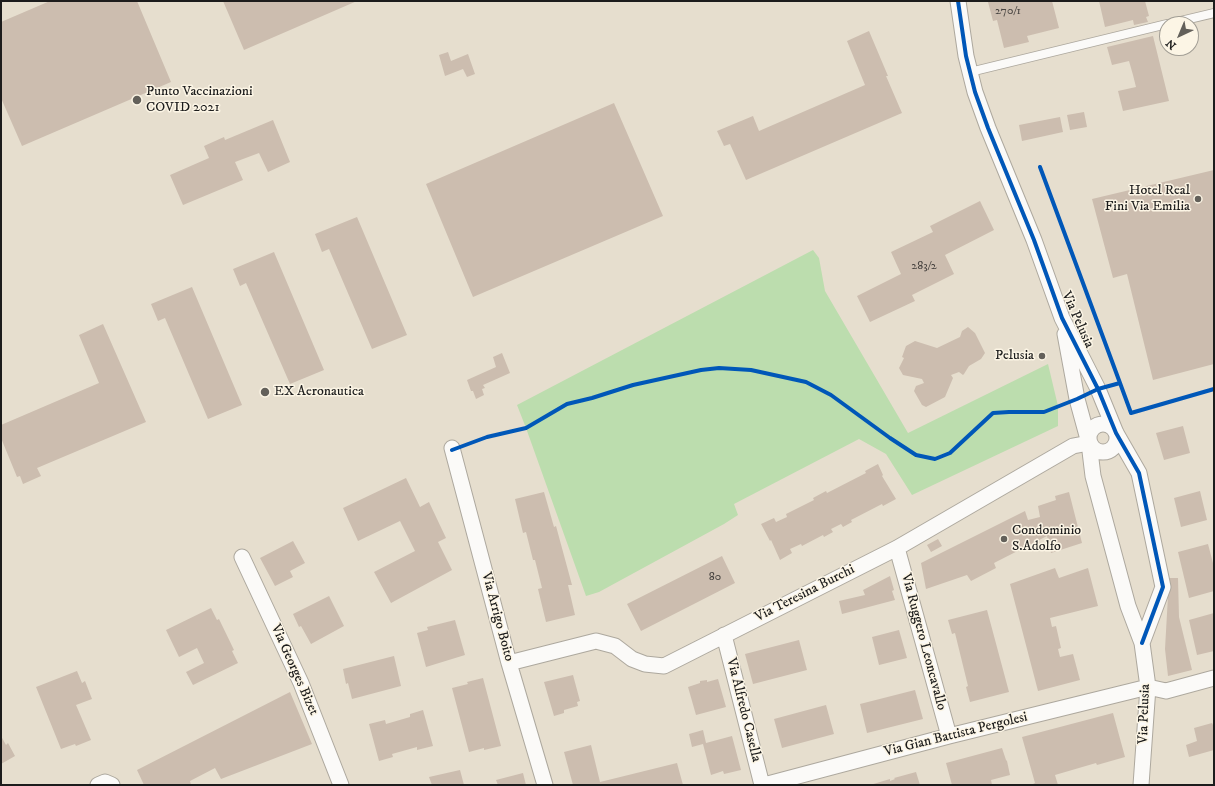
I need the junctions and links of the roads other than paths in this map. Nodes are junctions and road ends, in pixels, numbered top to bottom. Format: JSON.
{"nodes":[{"id":1,"x":958,"y":1,"type":"edge"},
{"id":2,"x":1214,"y":13,"type":"edge"},
{"id":3,"x":1199,"y":17,"type":"edge"},
{"id":4,"x":1159,"y":26,"type":"edge"},
{"id":5,"x":970,"y":72,"type":"junction"},
{"id":6,"x":1062,"y":318,"type":"junction"},
{"id":7,"x":1116,"y":433,"type":"junction"},
{"id":8,"x":1089,"y":443,"type":"junction"},
{"id":9,"x":452,"y":448,"type":"dead end"},
{"id":10,"x":897,"y":548,"type":"junction"},
{"id":11,"x":242,"y":557,"type":"dead end"},
{"id":12,"x":724,"y":635,"type":"junction"},
{"id":13,"x":1142,"y":643,"type":"junction"},
{"id":14,"x":509,"y":663,"type":"junction"},
{"id":15,"x":1214,"y":678,"type":"edge"},
{"id":16,"x":1148,"y":687,"type":"junction"},
{"id":17,"x":949,"y":736,"type":"junction"},
{"id":18,"x":98,"y":785,"type":"edge"},
{"id":19,"x":112,"y":785,"type":"edge"},
{"id":20,"x":341,"y":785,"type":"edge"},
{"id":21,"x":545,"y":785,"type":"edge"},
{"id":22,"x":763,"y":785,"type":"edge"},
{"id":23,"x":1141,"y":785,"type":"edge"}],
"edges":[{"from":1,"to":5,"type":"street","name":"Via Pelusia"},
{"from":2,"to":3,"type":"lane"},
{"from":4,"to":5,"type":"lane"},
{"from":5,"to":6,"type":"street","name":"Via Pelusia"},
{"from":6,"to":7,"type":"street","name":"Via Pelusia"},
{"from":6,"to":8,"type":"street","name":"Via Pelusia"},
{"from":7,"to":8,"type":"street","name":"Via Pelusia"},
{"from":7,"to":8,"type":"street"},
{"from":7,"to":13,"type":"street","name":"Via Pelusia"},
{"from":8,"to":10,"type":"street","name":"Via Teresina Burchi"},
{"from":8,"to":13,"type":"street","name":"Via Pelusia"},
{"from":9,"to":14,"type":"street","name":"Via Arrigo Boito"},
{"from":10,"to":12,"type":"street","name":"Via Teresina Burchi"},
{"from":10,"to":17,"type":"street","name":"Via Ruggero Leoncavallo"},
{"from":11,"to":20,"type":"street","name":"Via Georges Bizet"},
{"from":12,"to":14,"type":"street","name":"Via Teresina Burchi"},
{"from":12,"to":22,"type":"street","name":"Via Alfredo Casella"},
{"from":13,"to":16,"type":"street","name":"Via Pelusia"},
{"from":14,"to":21,"type":"street","name":"Via Arrigo Boito"},
{"from":15,"to":16,"type":"street"},
{"from":16,"to":17,"type":"street","name":"Via Gian Battista Pergolesi"},
{"from":16,"to":23,"type":"street","name":"Via Pelusia"},
{"from":17,"to":22,"type":"street","name":"Via Gian Battista Pergolesi"},
{"from":18,"to":19,"type":"street"}]}
